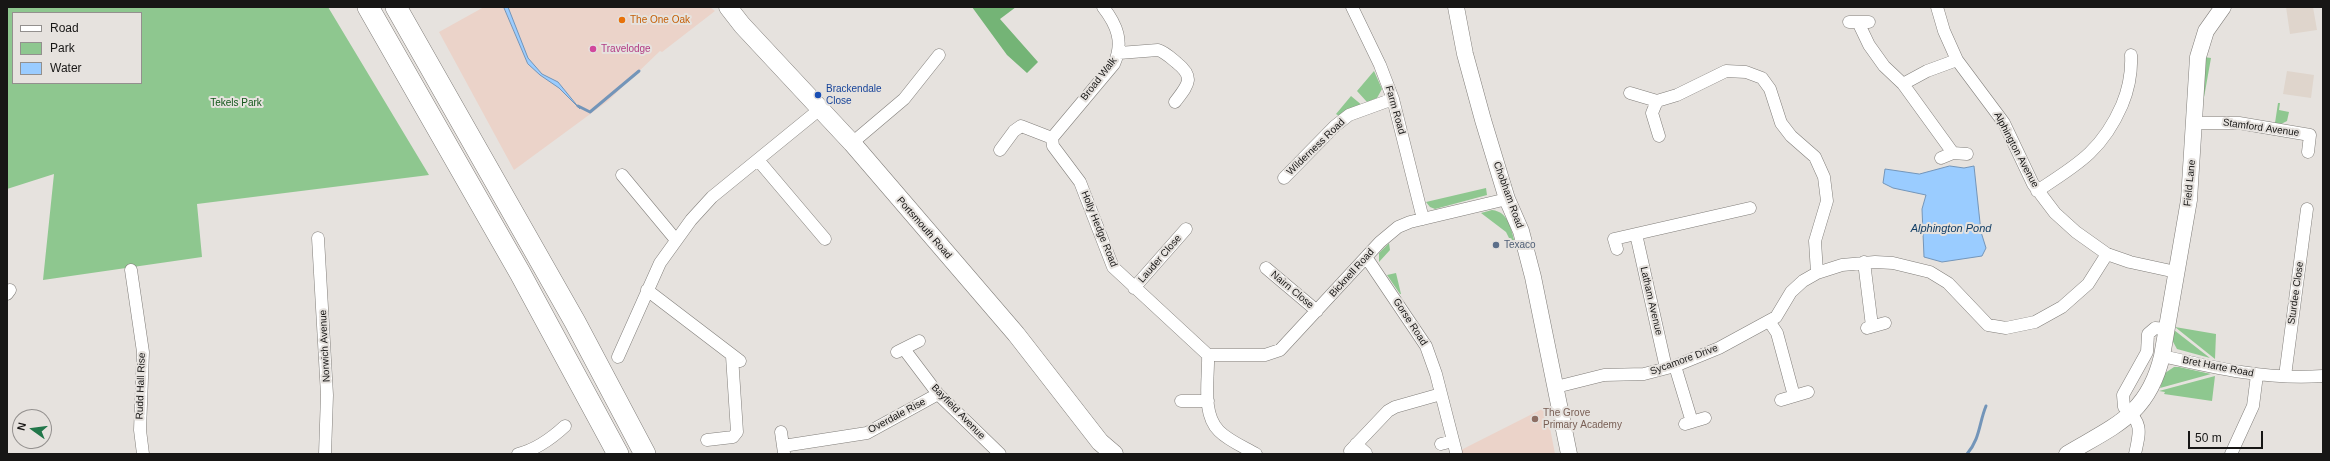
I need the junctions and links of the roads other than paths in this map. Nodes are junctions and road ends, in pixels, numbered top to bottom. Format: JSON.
{"nodes":[{"id":1,"x":368,"y":7,"type":"edge"},
{"id":2,"x":396,"y":7,"type":"edge"},
{"id":3,"x":728,"y":7,"type":"edge"},
{"id":4,"x":1352,"y":7,"type":"edge"},
{"id":5,"x":1456,"y":7,"type":"edge"},
{"id":6,"x":1937,"y":7,"type":"edge"},
{"id":7,"x":2223,"y":7,"type":"edge"},
{"id":8,"x":1109,"y":9,"type":"edge"},
{"id":9,"x":1858,"y":22,"type":"dead end"},
{"id":10,"x":1119,"y":53,"type":"junction"},
{"id":11,"x":940,"y":55,"type":"dead end"},
{"id":12,"x":2131,"y":55,"type":"dead end"},
{"id":13,"x":1957,"y":60,"type":"junction"},
{"id":14,"x":1903,"y":84,"type":"junction"},
{"id":15,"x":1630,"y":92,"type":"dead end"},
{"id":16,"x":1393,"y":99,"type":"junction"},
{"id":17,"x":1181,"y":100,"type":"dead end"},
{"id":18,"x":1657,"y":101,"type":"junction"},
{"id":19,"x":820,"y":109,"type":"junction"},
{"id":20,"x":2194,"y":123,"type":"junction"},
{"id":21,"x":1659,"y":136,"type":"dead end"},
{"id":22,"x":1052,"y":138,"type":"junction"},
{"id":23,"x":852,"y":143,"type":"junction"},
{"id":24,"x":1000,"y":150,"type":"dead end"},
{"id":25,"x":2308,"y":152,"type":"dead end"},
{"id":26,"x":1953,"y":153,"type":"junction"},
{"id":27,"x":1967,"y":154,"type":"dead end"},
{"id":28,"x":1941,"y":158,"type":"dead end"},
{"id":29,"x":758,"y":160,"type":"junction"},
{"id":30,"x":622,"y":175,"type":"dead end"},
{"id":31,"x":1284,"y":178,"type":"dead end"},
{"id":32,"x":2037,"y":191,"type":"junction"},
{"id":33,"x":1507,"y":199,"type":"junction"},
{"id":34,"x":1750,"y":208,"type":"dead end"},
{"id":35,"x":2307,"y":209,"type":"dead end"},
{"id":36,"x":1423,"y":219,"type":"junction"},
{"id":37,"x":1186,"y":234,"type":"dead end"},
{"id":38,"x":1636,"y":234,"type":"junction"},
{"id":39,"x":318,"y":238,"type":"dead end"},
{"id":40,"x":825,"y":239,"type":"dead end"},
{"id":41,"x":676,"y":240,"type":"junction"},
{"id":42,"x":1617,"y":249,"type":"dead end"},
{"id":43,"x":2107,"y":254,"type":"junction"},
{"id":44,"x":1366,"y":257,"type":"junction"},
{"id":45,"x":1864,"y":262,"type":"junction"},
{"id":46,"x":1266,"y":268,"type":"dead end"},
{"id":47,"x":131,"y":270,"type":"dead end"},
{"id":48,"x":2176,"y":272,"type":"junction"},
{"id":49,"x":1816,"y":273,"type":"junction"},
{"id":50,"x":1134,"y":288,"type":"junction"},
{"id":51,"x":647,"y":290,"type":"junction"},
{"id":52,"x":1317,"y":311,"type":"junction"},
{"id":53,"x":1769,"y":321,"type":"junction"},
{"id":54,"x":1885,"y":323,"type":"dead end"},
{"id":55,"x":2166,"y":329,"type":"junction"},
{"id":56,"x":919,"y":341,"type":"dead end"},
{"id":57,"x":1208,"y":355,"type":"junction"},
{"id":58,"x":2162,"y":356,"type":"junction"},
{"id":59,"x":618,"y":357,"type":"dead end"},
{"id":60,"x":1670,"y":367,"type":"junction"},
{"id":61,"x":2257,"y":375,"type":"junction"},
{"id":62,"x":2285,"y":376,"type":"junction"},
{"id":63,"x":2323,"y":376,"type":"edge"},
{"id":64,"x":1556,"y":387,"type":"junction"},
{"id":65,"x":1808,"y":392,"type":"dead end"},
{"id":66,"x":938,"y":394,"type":"junction"},
{"id":67,"x":1441,"y":394,"type":"junction"},
{"id":68,"x":1794,"y":396,"type":"junction"},
{"id":69,"x":1782,"y":400,"type":"dead end"},
{"id":70,"x":1181,"y":401,"type":"dead end"},
{"id":71,"x":1208,"y":401,"type":"junction"},
{"id":72,"x":2132,"y":414,"type":"junction"},
{"id":73,"x":1705,"y":418,"type":"dead end"},
{"id":74,"x":565,"y":426,"type":"dead end"},
{"id":75,"x":781,"y":432,"type":"dead end"},
{"id":76,"x":707,"y":440,"type":"dead end"},
{"id":77,"x":1441,"y":444,"type":"dead end"},
{"id":78,"x":783,"y":450,"type":"edge"},
{"id":79,"x":524,"y":453,"type":"edge"},
{"id":80,"x":1366,"y":453,"type":"dead end"},
{"id":81,"x":143,"y":454,"type":"edge"},
{"id":82,"x":325,"y":454,"type":"edge"},
{"id":83,"x":618,"y":454,"type":"edge"},
{"id":84,"x":645,"y":454,"type":"edge"},
{"id":85,"x":1000,"y":454,"type":"edge"},
{"id":86,"x":1113,"y":454,"type":"edge"},
{"id":87,"x":1256,"y":454,"type":"edge"},
{"id":88,"x":1569,"y":454,"type":"edge"},
{"id":89,"x":2067,"y":454,"type":"edge"},
{"id":90,"x":2134,"y":454,"type":"edge"},
{"id":91,"x":2231,"y":454,"type":"edge"}],
"edges":[{"from":1,"to":83,"type":"highway"},
{"from":2,"to":84,"type":"highway"},
{"from":3,"to":19,"type":"main road","name":"Portsmouth Road"},
{"from":4,"to":16,"type":"street","name":"Farm Road"},
{"from":5,"to":33,"type":"street","name":"Chobham Road"},
{"from":6,"to":13,"type":"street","name":"Alphington Avenue"},
{"from":7,"to":20,"type":"street","name":"Field Lane"},
{"from":8,"to":10,"type":"street","name":"Broad Walk"},
{"from":9,"to":14,"type":"street"},
{"from":10,"to":17,"type":"street"},
{"from":10,"to":22,"type":"street","name":"Broad Walk"},
{"from":11,"to":23,"type":"street"},
{"from":12,"to":32,"type":"street"},
{"from":13,"to":14,"type":"street"},
{"from":13,"to":32,"type":"street","name":"Alphington Avenue"},
{"from":14,"to":26,"type":"street"},
{"from":15,"to":18,"type":"street"},
{"from":16,"to":31,"type":"street","name":"Wilderness Road"},
{"from":16,"to":36,"type":"street","name":"Farm Road"},
{"from":18,"to":21,"type":"street"},
{"from":18,"to":49,"type":"street"},
{"from":19,"to":23,"type":"main road","name":"Portsmouth Road"},
{"from":19,"to":29,"type":"street"},
{"from":20,"to":25,"type":"street","name":"Stamford Avenue"},
{"from":20,"to":48,"type":"street","name":"Field Lane"},
{"from":22,"to":24,"type":"street"},
{"from":22,"to":50,"type":"street","name":"Holly Hedge Road"},
{"from":23,"to":86,"type":"main road","name":"Portsmouth Road"},
{"from":26,"to":27,"type":"street"},
{"from":26,"to":28,"type":"street"},
{"from":29,"to":40,"type":"street"},
{"from":29,"to":41,"type":"street"},
{"from":30,"to":41,"type":"street"},
{"from":32,"to":43,"type":"street","name":"Alphington Avenue"},
{"from":33,"to":36,"type":"street","name":"Bicknell Road"},
{"from":33,"to":64,"type":"street","name":"Chobham Road"},
{"from":34,"to":38,"type":"street"},
{"from":35,"to":62,"type":"street","name":"Sturdee Close"},
{"from":36,"to":44,"type":"street","name":"Bicknell Road"},
{"from":37,"to":50,"type":"street","name":"Lauder Close"},
{"from":38,"to":42,"type":"street"},
{"from":38,"to":60,"type":"street","name":"Latham Avenue"},
{"from":39,"to":82,"type":"street","name":"Norwich Avenue"},
{"from":41,"to":51,"type":"street"},
{"from":43,"to":45,"type":"street"},
{"from":43,"to":48,"type":"street","name":"Alphington Avenue"},
{"from":44,"to":52,"type":"street","name":"Bicknell Road"},
{"from":44,"to":67,"type":"street","name":"Gorse Road"},
{"from":45,"to":49,"type":"street"},
{"from":45,"to":54,"type":"street"},
{"from":46,"to":52,"type":"street","name":"Nairn Close"},
{"from":47,"to":81,"type":"street","name":"Rudd Hall Rise"},
{"from":48,"to":55,"type":"street","name":"Field Lane"},
{"from":49,"to":53,"type":"street","name":"Sycamore Drive"},
{"from":50,"to":57,"type":"street","name":"Holly Hedge Road"},
{"from":51,"to":59,"type":"street"},
{"from":51,"to":76,"type":"street"},
{"from":52,"to":57,"type":"street","name":"Bicknell Road"},
{"from":53,"to":60,"type":"street","name":"Sycamore Drive"},
{"from":53,"to":68,"type":"street"},
{"from":55,"to":58,"type":"street","name":"Field Lane"},
{"from":55,"to":72,"type":"street"},
{"from":56,"to":66,"type":"street","name":"Bayfield Avenue"},
{"from":57,"to":71,"type":"street"},
{"from":58,"to":61,"type":"street","name":"Bret Harte Road"},
{"from":58,"to":72,"type":"street","name":"Field Lane"},
{"from":60,"to":64,"type":"street","name":"Sycamore Drive"},
{"from":60,"to":73,"type":"street","name":"Latham Avenue"},
{"from":61,"to":62,"type":"street","name":"Bret Harte Road"},
{"from":61,"to":91,"type":"street"},
{"from":62,"to":63,"type":"street","name":"Bret Harte Road"},
{"from":64,"to":88,"type":"street","name":"Chobham Road"},
{"from":65,"to":68,"type":"street"},
{"from":66,"to":78,"type":"street","name":"Overdale Rise"},
{"from":66,"to":85,"type":"street","name":"Bayfield Avenue"},
{"from":67,"to":77,"type":"street","name":"Gorse Road"},
{"from":67,"to":80,"type":"street"},
{"from":68,"to":69,"type":"street"},
{"from":70,"to":71,"type":"street"},
{"from":71,"to":87,"type":"street"},
{"from":72,"to":89,"type":"street","name":"Field Lane"},
{"from":72,"to":90,"type":"street"},
{"from":74,"to":79,"type":"street"},
{"from":75,"to":78,"type":"street","name":"Overdale Rise"}]}
